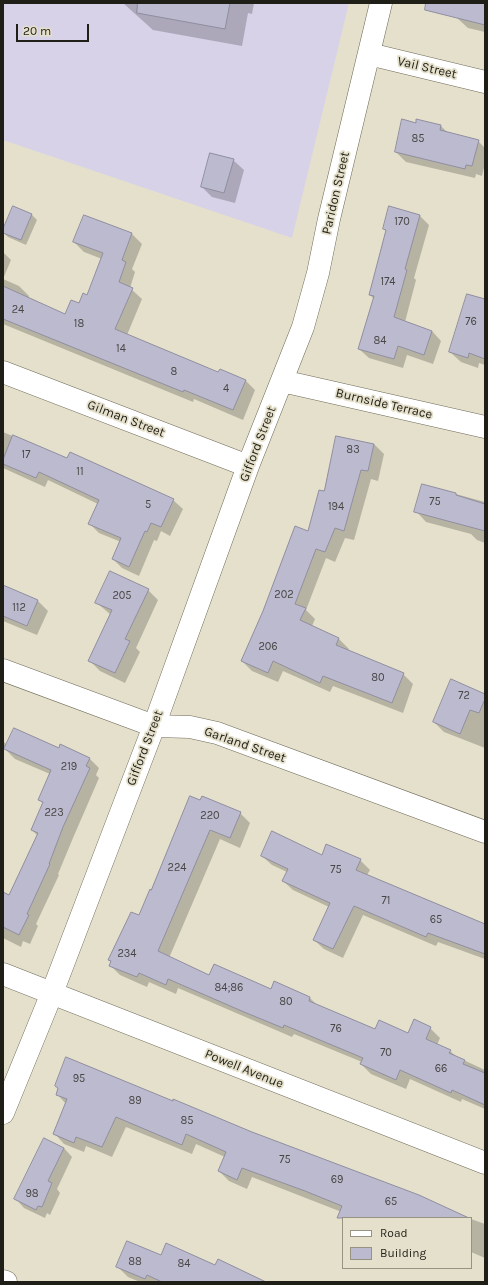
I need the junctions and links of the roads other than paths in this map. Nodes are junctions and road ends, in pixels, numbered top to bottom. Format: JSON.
{"nodes":[{"id":1,"x":381,"y":3,"type":"edge"},
{"id":2,"x":369,"y":54,"type":"junction"},
{"id":3,"x":485,"y":82,"type":"edge"},
{"id":4,"x":3,"y":372,"type":"edge"},
{"id":5,"x":282,"y":381,"type":"junction"},
{"id":6,"x":485,"y":427,"type":"edge"},
{"id":7,"x":248,"y":466,"type":"junction"},
{"id":8,"x":3,"y":670,"type":"edge"},
{"id":9,"x":154,"y":726,"type":"junction"},
{"id":10,"x":485,"y":832,"type":"edge"},
{"id":11,"x":3,"y":974,"type":"edge"},
{"id":12,"x":52,"y":993,"type":"junction"},
{"id":13,"x":3,"y":1113,"type":"edge"},
{"id":14,"x":485,"y":1163,"type":"edge"},
{"id":15,"x":3,"y":1281,"type":"edge"},
{"id":16,"x":6,"y":1282,"type":"edge"}],
"edges":[{"from":1,"to":2,"type":"street","name":"Paridon Street"},
{"from":2,"to":3,"type":"street","name":"Vail Street"},
{"from":2,"to":5,"type":"street","name":"Paridon Street"},
{"from":4,"to":7,"type":"street","name":"Gilman Street"},
{"from":5,"to":6,"type":"street","name":"Burnside Terrace"},
{"from":5,"to":7,"type":"street","name":"Gifford Street"},
{"from":7,"to":9,"type":"street","name":"Gifford Street"},
{"from":8,"to":9,"type":"street","name":"Garland Street"},
{"from":9,"to":10,"type":"street","name":"Garland Street"},
{"from":9,"to":12,"type":"street","name":"Gifford Street"},
{"from":11,"to":12,"type":"street","name":"Powell Avenue"},
{"from":12,"to":13,"type":"street","name":"Gifford Street"},
{"from":12,"to":14,"type":"street","name":"Powell Avenue"},
{"from":15,"to":16,"type":"street"}]}
